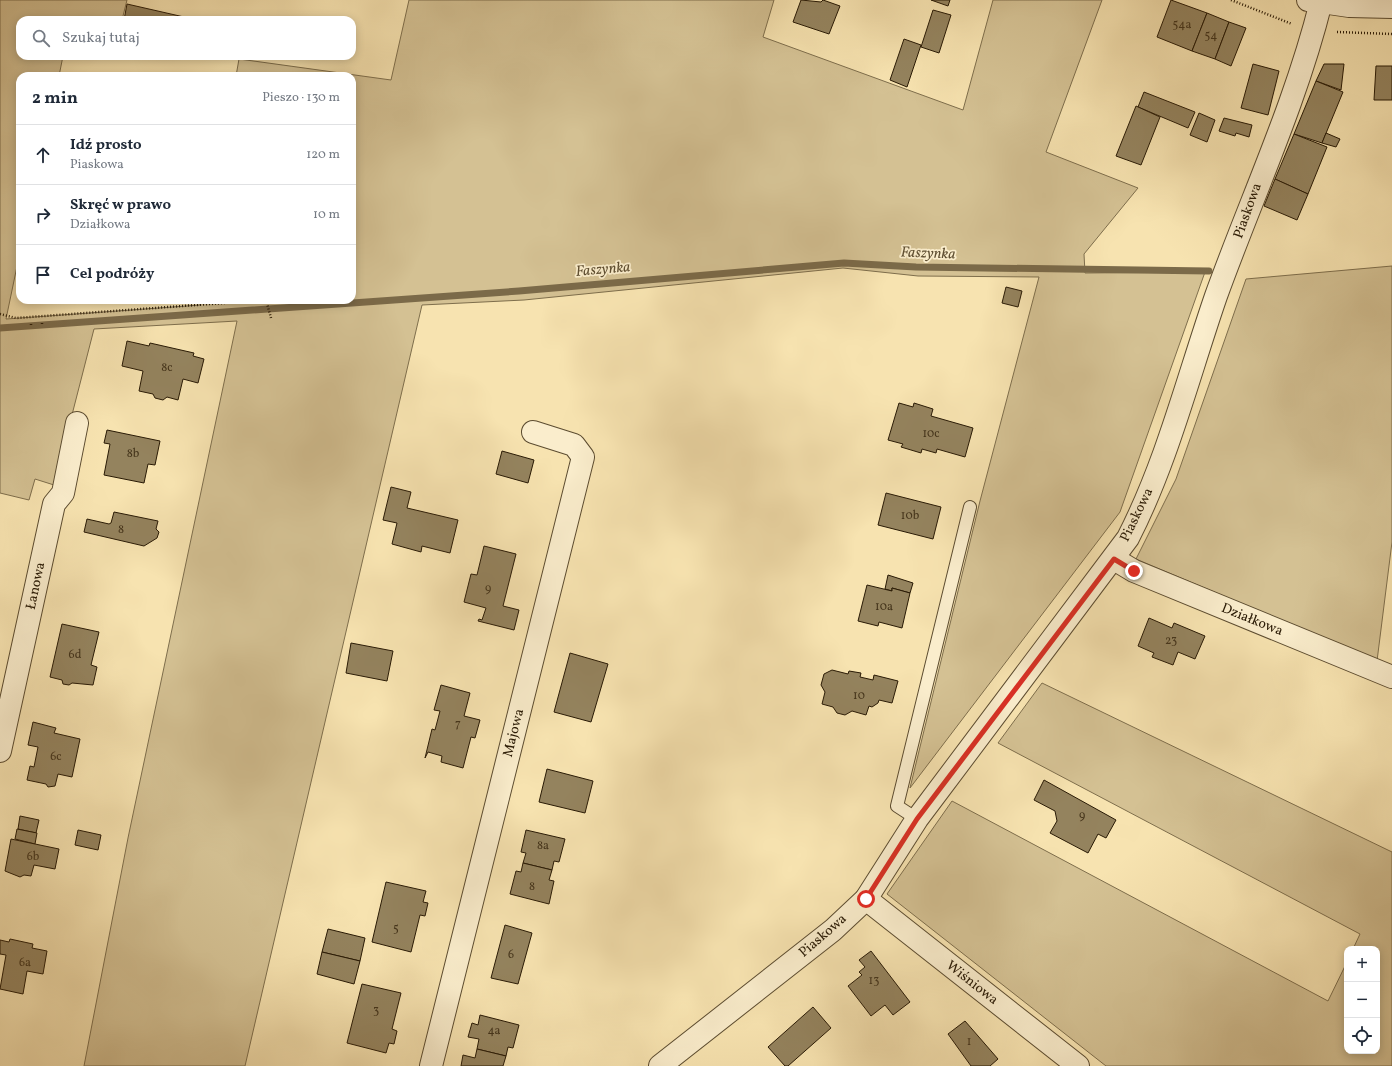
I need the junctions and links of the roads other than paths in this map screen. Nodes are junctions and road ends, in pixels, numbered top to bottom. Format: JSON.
{"nodes":[{"id":1,"x":1314,"y":1,"type":"edge"},
{"id":2,"x":1392,"y":7,"type":"edge"},
{"id":3,"x":76,"y":423,"type":"dead end"},
{"id":4,"x":533,"y":432,"type":"dead end"},
{"id":5,"x":970,"y":506,"type":"dead end"},
{"id":6,"x":1114,"y":559,"type":"junction"},
{"id":7,"x":1392,"y":677,"type":"edge"},
{"id":8,"x":0,"y":751,"type":"edge"},
{"id":9,"x":917,"y":819,"type":"junction"},
{"id":10,"x":866,"y":899,"type":"junction"},
{"id":11,"x":431,"y":1066,"type":"edge"},
{"id":12,"x":660,"y":1066,"type":"edge"},
{"id":13,"x":1078,"y":1066,"type":"edge"}],
"edges":[{"from":1,"to":2,"type":"street"},
{"from":1,"to":6,"type":"street","name":"Piaskowa"},
{"from":3,"to":8,"type":"street","name":"Łanowa"},
{"from":4,"to":11,"type":"street","name":"Majowa"},
{"from":5,"to":9,"type":"lane"},
{"from":6,"to":7,"type":"street","name":"Działkowa"},
{"from":6,"to":9,"type":"street","name":"Piaskowa"},
{"from":9,"to":10,"type":"street","name":"Piaskowa"},
{"from":10,"to":12,"type":"street","name":"Piaskowa"},
{"from":10,"to":13,"type":"street","name":"Wiśniowa"}]}
